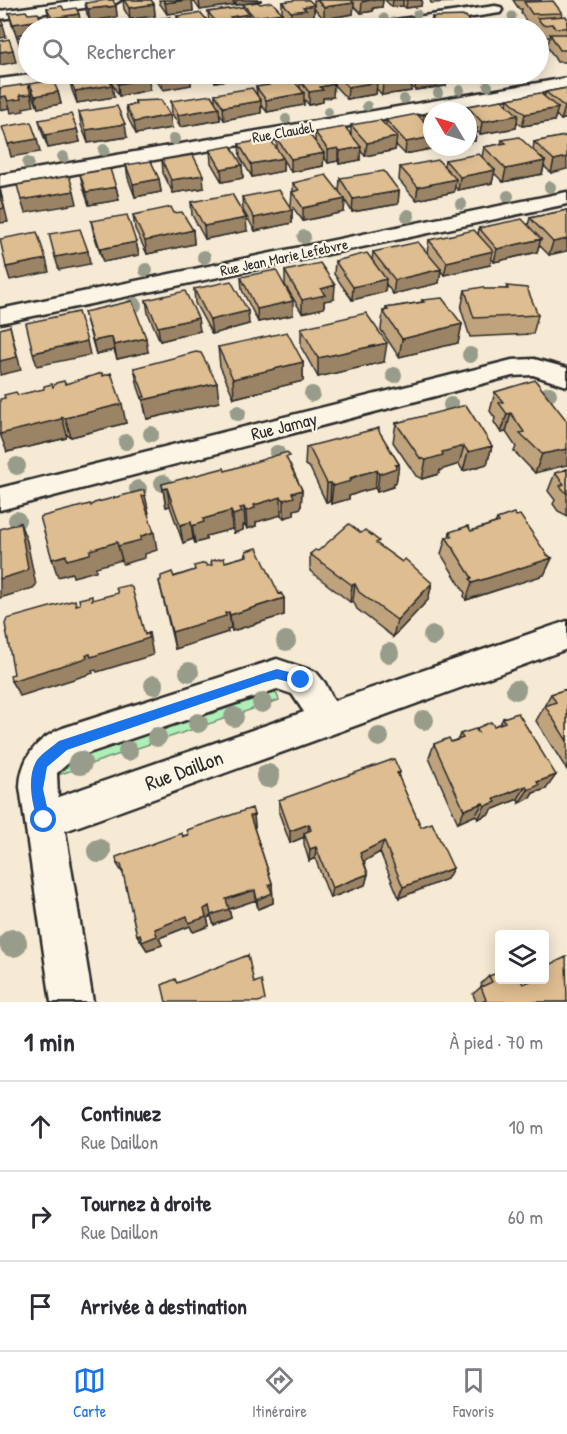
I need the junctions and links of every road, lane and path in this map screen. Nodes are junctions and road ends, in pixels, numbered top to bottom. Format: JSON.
{"nodes":[{"id":1,"x":114,"y":0,"type":"edge"},
{"id":2,"x":494,"y":10,"type":"edge"},
{"id":3,"x":0,"y":15,"type":"edge"},
{"id":4,"x":440,"y":18,"type":"edge"},
{"id":5,"x":18,"y":81,"type":"edge"},
{"id":6,"x":549,"y":82,"type":"edge"},
{"id":7,"x":567,"y":83,"type":"edge"},
{"id":8,"x":0,"y":84,"type":"edge"},
{"id":9,"x":520,"y":84,"type":"edge"},
{"id":10,"x":0,"y":181,"type":"edge"},
{"id":11,"x":567,"y":198,"type":"edge"},
{"id":12,"x":0,"y":316,"type":"edge"},
{"id":13,"x":567,"y":377,"type":"edge"},
{"id":14,"x":0,"y":499,"type":"edge"},
{"id":15,"x":567,"y":635,"type":"edge"},
{"id":16,"x":324,"y":720,"type":"junction"},
{"id":17,"x":44,"y":820,"type":"junction"},
{"id":18,"x":72,"y":1002,"type":"edge"}],
"edges":[{"from":1,"to":3,"type":"street"},
{"from":2,"to":4,"type":"street"},
{"from":5,"to":8,"type":"street"},
{"from":6,"to":7,"type":"street","name":"Rue Claudel"},
{"from":9,"to":10,"type":"street","name":"Rue Claudel"},
{"from":11,"to":12,"type":"street","name":"Rue Jean Marie Lefebvre"},
{"from":13,"to":14,"type":"street","name":"Rue Jamay"},
{"from":15,"to":16,"type":"street","name":"Rue Daillon"},
{"from":16,"to":17,"type":"street","name":"Rue Daillon"},
{"from":16,"to":17,"type":"street"},
{"from":17,"to":18,"type":"street"}]}
